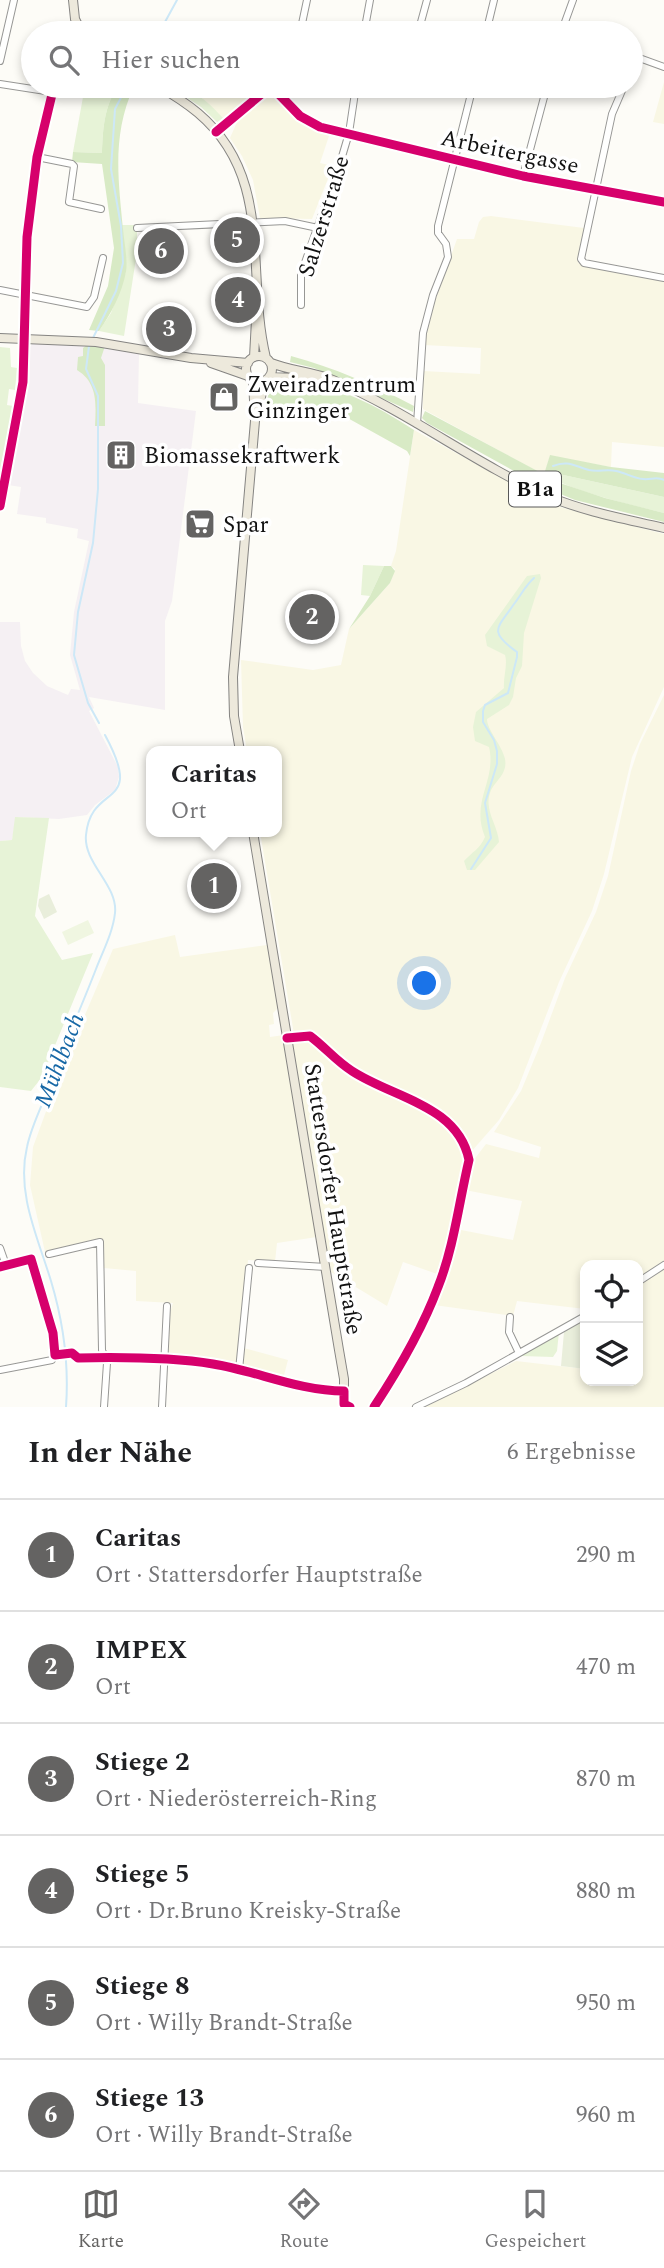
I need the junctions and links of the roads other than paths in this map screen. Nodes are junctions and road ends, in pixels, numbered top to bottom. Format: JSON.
{"nodes":[{"id":1,"x":14,"y":0,"type":"edge"},
{"id":2,"x":74,"y":0,"type":"edge"},
{"id":3,"x":307,"y":0,"type":"edge"},
{"id":4,"x":370,"y":0,"type":"edge"},
{"id":5,"x":427,"y":0,"type":"edge"},
{"id":6,"x":494,"y":0,"type":"edge"},
{"id":7,"x":573,"y":0,"type":"edge"},
{"id":8,"x":76,"y":21,"type":"edge"},
{"id":9,"x":303,"y":21,"type":"edge"},
{"id":10,"x":366,"y":21,"type":"edge"},
{"id":11,"x":421,"y":21,"type":"edge"},
{"id":12,"x":489,"y":21,"type":"edge"},
{"id":13,"x":565,"y":21,"type":"edge"},
{"id":14,"x":643,"y":59,"type":"edge"},
{"id":15,"x":0,"y":61,"type":"edge"},
{"id":16,"x":664,"y":67,"type":"edge"},
{"id":17,"x":0,"y":84,"type":"edge"},
{"id":18,"x":21,"y":86,"type":"edge"},
{"id":19,"x":51,"y":98,"type":"edge"},
{"id":20,"x":176,"y":98,"type":"edge"},
{"id":21,"x":257,"y":98,"type":"edge"},
{"id":22,"x":284,"y":98,"type":"edge"},
{"id":23,"x":354,"y":98,"type":"edge"},
{"id":24,"x":471,"y":98,"type":"edge"},
{"id":25,"x":544,"y":98,"type":"edge"},
{"id":26,"x":619,"y":98,"type":"edge"},
{"id":27,"x":216,"y":132,"type":"junction"},
{"id":28,"x":349,"y":133,"type":"junction"},
{"id":29,"x":37,"y":157,"type":"junction"},
{"id":30,"x":454,"y":160,"type":"junction"},
{"id":31,"x":523,"y":176,"type":"junction"},
{"id":32,"x":594,"y":189,"type":"junction"},
{"id":33,"x":664,"y":202,"type":"edge"},
{"id":34,"x":101,"y":209,"type":"dead end"},
{"id":35,"x":254,"y":223,"type":"junction"},
{"id":36,"x":137,"y":228,"type":"dead end"},
{"id":37,"x":318,"y":228,"type":"junction"},
{"id":38,"x":103,"y":258,"type":"dead end"},
{"id":39,"x":664,"y":278,"type":"edge"},
{"id":40,"x":0,"y":290,"type":"edge"},
{"id":41,"x":25,"y":296,"type":"junction"},
{"id":42,"x":301,"y":305,"type":"dead end"},
{"id":43,"x":257,"y":314,"type":"junction"},
{"id":44,"x":0,"y":338,"type":"edge"},
{"id":45,"x":26,"y":339,"type":"junction"},
{"id":46,"x":191,"y":358,"type":"junction"},
{"id":47,"x":251,"y":360,"type":"junction"},
{"id":48,"x":268,"y":360,"type":"junction"},
{"id":49,"x":250,"y":378,"type":"junction"},
{"id":50,"x":266,"y":379,"type":"junction"},
{"id":51,"x":334,"y":383,"type":"junction"},
{"id":52,"x":255,"y":421,"type":"junction"},
{"id":53,"x":417,"y":424,"type":"junction"},
{"id":54,"x":0,"y":506,"type":"edge"},
{"id":55,"x":664,"y":528,"type":"edge"},
{"id":56,"x":239,"y":746,"type":"edge"},
{"id":57,"x":254,"y":837,"type":"edge"},
{"id":58,"x":287,"y":1038,"type":"junction"},
{"id":59,"x":0,"y":1248,"type":"edge"},
{"id":60,"x":49,"y":1254,"type":"dead end"},
{"id":61,"x":258,"y":1262,"type":"dead end"},
{"id":62,"x":664,"y":1265,"type":"edge"},
{"id":63,"x":3,"y":1266,"type":"edge"},
{"id":64,"x":326,"y":1267,"type":"junction"},
{"id":65,"x":248,"y":1268,"type":"dead end"},
{"id":66,"x":643,"y":1279,"type":"edge"},
{"id":67,"x":167,"y":1307,"type":"dead end"},
{"id":68,"x":510,"y":1317,"type":"dead end"},
{"id":69,"x":580,"y":1319,"type":"edge"},
{"id":70,"x":519,"y":1353,"type":"junction"},
{"id":71,"x":104,"y":1357,"type":"junction"},
{"id":72,"x":78,"y":1358,"type":"dead end"},
{"id":73,"x":164,"y":1360,"type":"junction"},
{"id":74,"x":0,"y":1370,"type":"edge"},
{"id":75,"x":239,"y":1370,"type":"junction"},
{"id":76,"x":344,"y":1391,"type":"junction"},
{"id":77,"x":346,"y":1406,"type":"edge"},
{"id":78,"x":104,"y":1407,"type":"edge"},
{"id":79,"x":162,"y":1407,"type":"edge"},
{"id":80,"x":374,"y":1407,"type":"edge"},
{"id":81,"x":416,"y":1407,"type":"edge"}],
"edges":[{"from":1,"to":15,"type":"street"},
{"from":2,"to":8,"type":"main road"},
{"from":3,"to":9,"type":"street"},
{"from":4,"to":10,"type":"street"},
{"from":5,"to":11,"type":"street"},
{"from":6,"to":12,"type":"street"},
{"from":7,"to":13,"type":"street"},
{"from":14,"to":16,"type":"street"},
{"from":17,"to":18,"type":"street"},
{"from":19,"to":29,"type":"street"},
{"from":20,"to":27,"type":"main road"},
{"from":21,"to":27,"type":"street"},
{"from":22,"to":28,"type":"street","name":"Arbeitergasse"},
{"from":23,"to":28,"type":"street","name":"Salzerstraße"},
{"from":24,"to":30,"type":"street"},
{"from":25,"to":31,"type":"street"},
{"from":26,"to":32,"type":"street"},
{"from":27,"to":35,"type":"main road"},
{"from":28,"to":30,"type":"street","name":"Arbeitergasse"},
{"from":28,"to":37,"type":"street","name":"Salzerstraße"},
{"from":29,"to":34,"type":"street"},
{"from":29,"to":41,"type":"street"},
{"from":30,"to":31,"type":"street","name":"Arbeitergasse"},
{"from":30,"to":53,"type":"street"},
{"from":31,"to":32,"type":"street","name":"Arbeitergasse"},
{"from":32,"to":33,"type":"street","name":"Arbeitergasse"},
{"from":32,"to":39,"type":"street"},
{"from":35,"to":36,"type":"street"},
{"from":35,"to":37,"type":"street"},
{"from":35,"to":43,"type":"main road"},
{"from":37,"to":42,"type":"street","name":"Salzerstraße"},
{"from":38,"to":41,"type":"street"},
{"from":40,"to":41,"type":"street"},
{"from":41,"to":45,"type":"street"},
{"from":43,"to":47,"type":"main road"},
{"from":43,"to":48,"type":"main road"},
{"from":44,"to":45,"type":"main road","number":"B1a"},
{"from":45,"to":46,"type":"main road","number":"B1a"},
{"from":45,"to":54,"type":"street"},
{"from":46,"to":47,"type":"main road","number":"B1a"},
{"from":46,"to":49,"type":"main road","number":"B1a"},
{"from":47,"to":48,"type":"main road","number":"B1a"},
{"from":47,"to":49,"type":"main road"},
{"from":48,"to":50,"type":"main road"},
{"from":48,"to":51,"type":"main road","number":"B1a"},
{"from":49,"to":50,"type":"main road","number":"B1a"},
{"from":49,"to":52,"type":"main road"},
{"from":50,"to":51,"type":"main road","number":"B1a"},
{"from":50,"to":52,"type":"main road"},
{"from":51,"to":53,"type":"main road","number":"B1a"},
{"from":52,"to":56,"type":"main road"},
{"from":53,"to":55,"type":"main road","number":"B1a"},
{"from":57,"to":58,"type":"main road","name":"Stattersdorfer Hauptstraße"},
{"from":58,"to":64,"type":"main road","name":"Stattersdorfer Hauptstraße"},
{"from":58,"to":80,"type":"street"},
{"from":59,"to":63,"type":"street"},
{"from":60,"to":71,"type":"street"},
{"from":61,"to":64,"type":"street"},
{"from":62,"to":66,"type":"street"},
{"from":63,"to":74,"type":"street"},
{"from":64,"to":76,"type":"main road","name":"Stattersdorfer Hauptstraße"},
{"from":65,"to":75,"type":"street"},
{"from":67,"to":73,"type":"street"},
{"from":68,"to":70,"type":"street"},
{"from":69,"to":70,"type":"street"},
{"from":70,"to":81,"type":"street"},
{"from":71,"to":72,"type":"street"},
{"from":71,"to":73,"type":"street"},
{"from":71,"to":78,"type":"street"},
{"from":73,"to":75,"type":"street"},
{"from":73,"to":79,"type":"street"},
{"from":75,"to":76,"type":"street"},
{"from":76,"to":77,"type":"main road","name":"Stattersdorfer Hauptstraße"}]}
